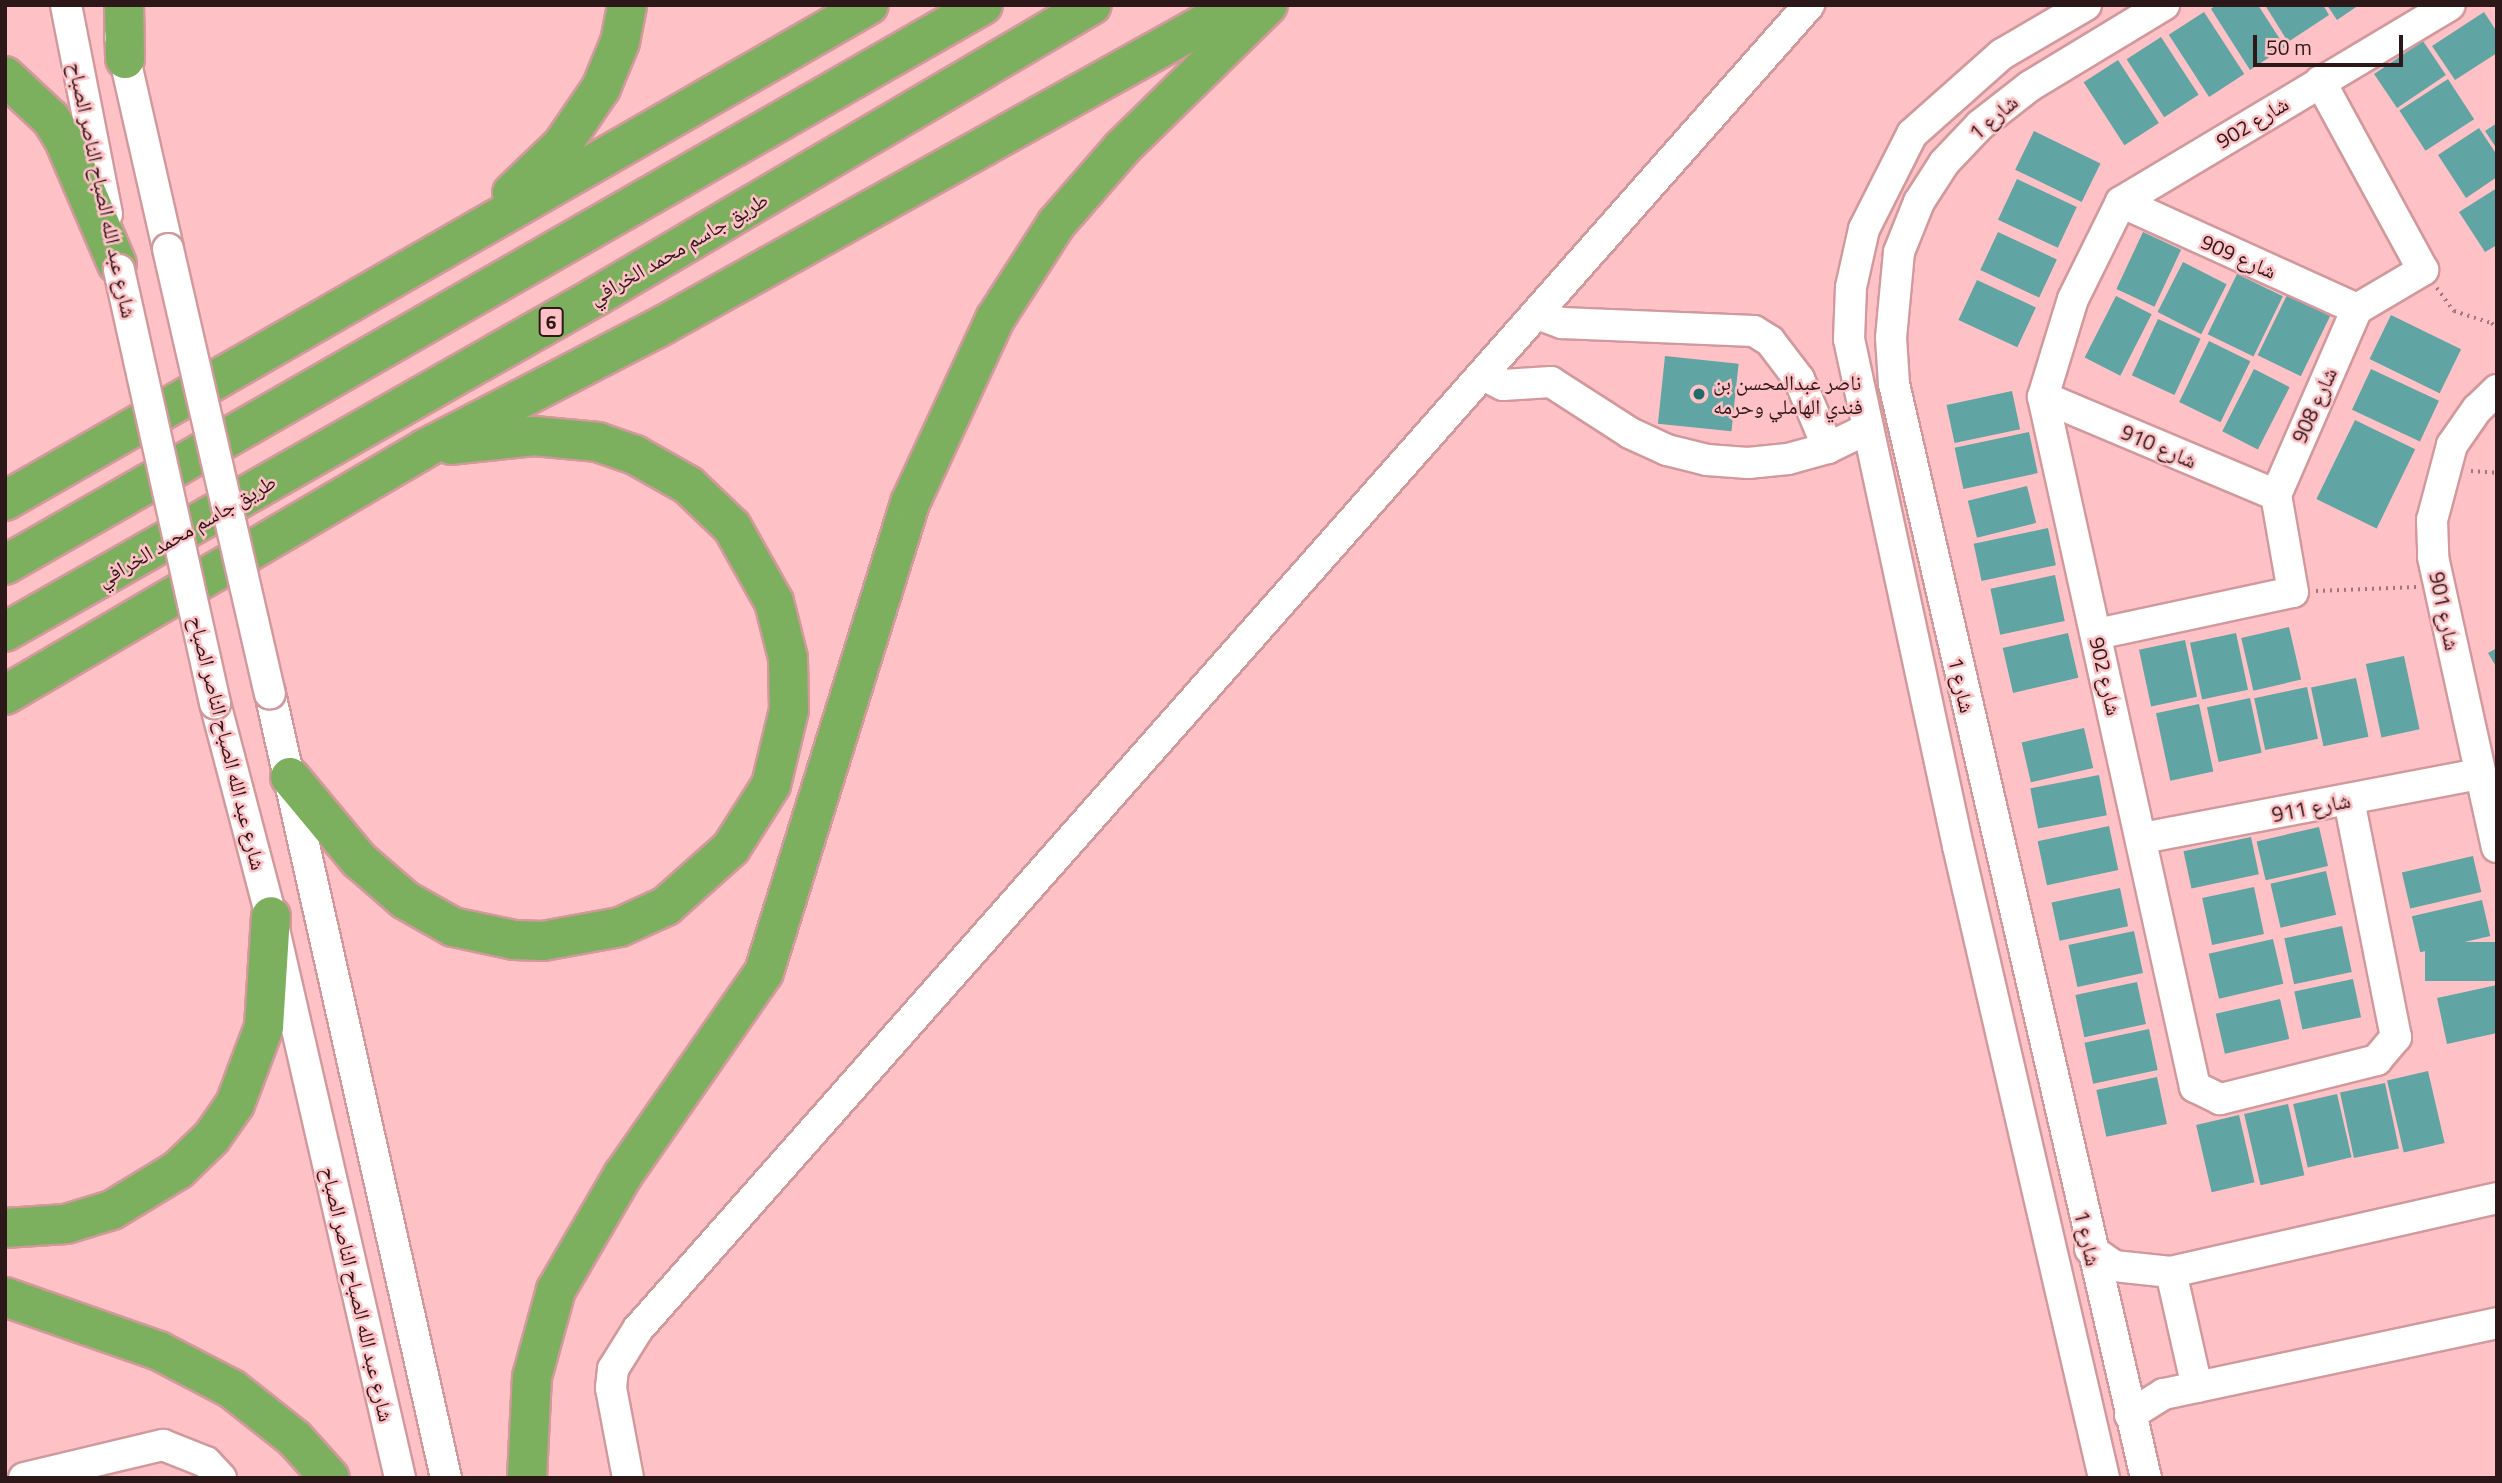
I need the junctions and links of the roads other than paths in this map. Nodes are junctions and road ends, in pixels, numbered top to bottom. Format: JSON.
{"nodes":[{"id":1,"x":66,"y":5,"type":"edge"},
{"id":2,"x":113,"y":5,"type":"edge"},
{"id":3,"x":124,"y":5,"type":"edge"},
{"id":4,"x":627,"y":5,"type":"edge"},
{"id":5,"x":869,"y":5,"type":"edge"},
{"id":6,"x":983,"y":5,"type":"edge"},
{"id":7,"x":1092,"y":5,"type":"edge"},
{"id":8,"x":1238,"y":5,"type":"edge"},
{"id":9,"x":1268,"y":5,"type":"edge"},
{"id":10,"x":1809,"y":5,"type":"edge"},
{"id":11,"x":2086,"y":5,"type":"edge"},
{"id":12,"x":2164,"y":5,"type":"edge"},
{"id":13,"x":2450,"y":5,"type":"edge"},
{"id":14,"x":125,"y":59,"type":"junction"},
{"id":15,"x":5,"y":76,"type":"edge"},
{"id":16,"x":2320,"y":81,"type":"junction"},
{"id":17,"x":2121,"y":202,"type":"junction"},
{"id":18,"x":456,"y":241,"type":"junction"},
{"id":19,"x":118,"y":267,"type":"junction"},
{"id":20,"x":2357,"y":309,"type":"junction"},
{"id":21,"x":1536,"y":314,"type":"junction"},
{"id":22,"x":1483,"y":375,"type":"junction"},
{"id":23,"x":2497,"y":390,"type":"edge"},
{"id":24,"x":2043,"y":397,"type":"junction"},
{"id":25,"x":1865,"y":430,"type":"junction"},
{"id":26,"x":1828,"y":448,"type":"junction"},
{"id":27,"x":424,"y":449,"type":"junction"},
{"id":28,"x":67,"y":467,"type":"junction"},
{"id":29,"x":5,"y":485,"type":"edge"},
{"id":30,"x":2276,"y":495,"type":"junction"},
{"id":31,"x":5,"y":501,"type":"edge"},
{"id":32,"x":5,"y":565,"type":"edge"},
{"id":33,"x":5,"y":632,"type":"edge"},
{"id":34,"x":2097,"y":634,"type":"junction"},
{"id":35,"x":5,"y":695,"type":"edge"},
{"id":36,"x":2480,"y":774,"type":"junction"},
{"id":37,"x":290,"y":777,"type":"junction"},
{"id":38,"x":2349,"y":800,"type":"junction"},
{"id":39,"x":2143,"y":838,"type":"junction"},
{"id":40,"x":1958,"y":846,"type":"junction"},
{"id":41,"x":2497,"y":847,"type":"edge"},
{"id":42,"x":271,"y":916,"type":"junction"},
{"id":43,"x":2021,"y":947,"type":"junction"},
{"id":44,"x":2496,"y":1199,"type":"edge"},
{"id":45,"x":5,"y":1228,"type":"edge"},
{"id":46,"x":2090,"y":1249,"type":"junction"},
{"id":47,"x":2171,"y":1272,"type":"junction"},
{"id":48,"x":5,"y":1297,"type":"edge"},
{"id":49,"x":2497,"y":1323,"type":"edge"},
{"id":50,"x":2197,"y":1387,"type":"junction"},
{"id":51,"x":2130,"y":1415,"type":"junction"},
{"id":52,"x":24,"y":1478,"type":"edge"},
{"id":53,"x":221,"y":1478,"type":"edge"},
{"id":54,"x":330,"y":1478,"type":"edge"},
{"id":55,"x":400,"y":1478,"type":"edge"},
{"id":56,"x":446,"y":1478,"type":"edge"},
{"id":57,"x":527,"y":1478,"type":"edge"},
{"id":58,"x":628,"y":1478,"type":"edge"},
{"id":59,"x":2104,"y":1478,"type":"edge"},
{"id":60,"x":2146,"y":1478,"type":"edge"}],
"edges":[{"from":1,"to":19,"type":"street","name":"شارع عبد الله الصباح الناصر الصباح"},
{"from":2,"to":14,"type":"street"},
{"from":3,"to":14,"type":"highway"},
{"from":4,"to":18,"type":"highway"},
{"from":5,"to":18,"type":"highway"},
{"from":6,"to":32,"type":"highway"},
{"from":7,"to":33,"type":"highway","name":"طريق جاسم محمد الخرافي","number":"6"},
{"from":8,"to":27,"type":"highway"},
{"from":9,"to":57,"type":"highway"},
{"from":10,"to":21,"type":"street"},
{"from":11,"to":25,"type":"street","name":"شارع 1"},
{"from":12,"to":43,"type":"street","name":"شارع 1"},
{"from":13,"to":16,"type":"street","name":"شارع 902"},
{"from":14,"to":37,"type":"street","bridge":true},
{"from":15,"to":19,"type":"highway"},
{"from":16,"to":17,"type":"street","name":"شارع 902"},
{"from":16,"to":20,"type":"street"},
{"from":17,"to":20,"type":"street","name":"شارع 909"},
{"from":17,"to":24,"type":"street","name":"شارع 902"},
{"from":18,"to":28,"type":"highway"},
{"from":19,"to":42,"type":"street","name":"شارع عبد الله الصباح الناصر الصباح","bridge":true},
{"from":20,"to":30,"type":"street","name":"شارع 908"},
{"from":21,"to":22,"type":"street"},
{"from":21,"to":26,"type":"street"},
{"from":22,"to":26,"type":"street"},
{"from":22,"to":58,"type":"street"},
{"from":23,"to":36,"type":"street","name":"شارع 901"},
{"from":24,"to":30,"type":"street","name":"شارع 910"},
{"from":24,"to":34,"type":"street","name":"شارع 902"},
{"from":25,"to":26,"type":"street"},
{"from":25,"to":40,"type":"street","name":"شارع 1"},
{"from":27,"to":35,"type":"highway"},
{"from":27,"to":37,"type":"highway"},
{"from":28,"to":29,"type":"highway"},
{"from":28,"to":31,"type":"highway"},
{"from":30,"to":34,"type":"street"},
{"from":34,"to":39,"type":"street","name":"شارع 902"},
{"from":36,"to":38,"type":"street","name":"شارع 911"},
{"from":36,"to":41,"type":"street","name":"شارع 901"},
{"from":37,"to":56,"type":"street"},
{"from":38,"to":39,"type":"street","name":"شارع 911"},
{"from":38,"to":39,"type":"street","name":"شارع 902"},
{"from":40,"to":43,"type":"street"},
{"from":40,"to":59,"type":"street","name":"شارع 1"},
{"from":42,"to":45,"type":"highway"},
{"from":42,"to":55,"type":"street","name":"شارع عبد الله الصباح الناصر الصباح"},
{"from":43,"to":46,"type":"street","name":"شارع 1"},
{"from":44,"to":47,"type":"street"},
{"from":46,"to":47,"type":"street"},
{"from":46,"to":51,"type":"street","name":"شارع 1"},
{"from":47,"to":50,"type":"street"},
{"from":48,"to":54,"type":"highway"},
{"from":49,"to":50,"type":"street"},
{"from":50,"to":51,"type":"street"},
{"from":51,"to":60,"type":"street","name":"شارع 1"},
{"from":52,"to":53,"type":"street"}]}
